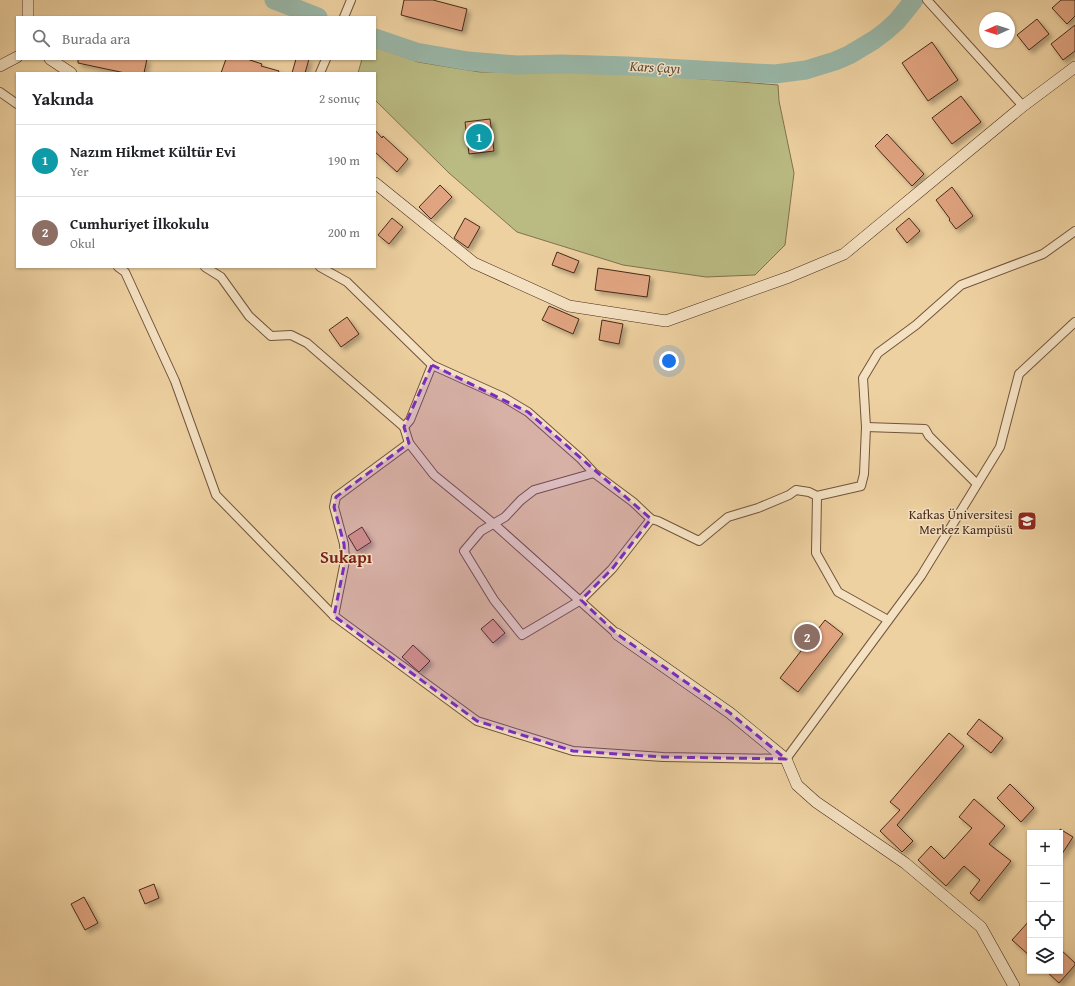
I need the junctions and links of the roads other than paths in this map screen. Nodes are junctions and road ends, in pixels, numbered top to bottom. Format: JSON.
{"nodes":[{"id":1,"x":28,"y":0,"type":"edge"},
{"id":2,"x":351,"y":0,"type":"edge"},
{"id":3,"x":927,"y":0,"type":"edge"},
{"id":4,"x":28,"y":16,"type":"edge"},
{"id":5,"x":344,"y":16,"type":"edge"},
{"id":6,"x":16,"y":58,"type":"edge"},
{"id":7,"x":52,"y":60,"type":"edge"},
{"id":8,"x":326,"y":60,"type":"edge"},
{"id":9,"x":0,"y":66,"type":"edge"},
{"id":10,"x":1075,"y":67,"type":"edge"},
{"id":11,"x":70,"y":72,"type":"edge"},
{"id":12,"x":320,"y":72,"type":"edge"},
{"id":13,"x":0,"y":92,"type":"edge"},
{"id":14,"x":16,"y":103,"type":"edge"},
{"id":15,"x":1022,"y":106,"type":"junction"},
{"id":16,"x":376,"y":184,"type":"edge"},
{"id":17,"x":1075,"y":231,"type":"edge"},
{"id":18,"x":119,"y":268,"type":"edge"},
{"id":19,"x":207,"y":268,"type":"edge"},
{"id":20,"x":322,"y":268,"type":"edge"},
{"id":21,"x":1075,"y":322,"type":"edge"},
{"id":22,"x":432,"y":366,"type":"junction"},
{"id":23,"x":404,"y":427,"type":"junction"},
{"id":24,"x":866,"y":427,"type":"junction"},
{"id":25,"x":409,"y":443,"type":"junction"},
{"id":26,"x":594,"y":473,"type":"junction"},
{"id":27,"x":977,"y":484,"type":"junction"},
{"id":28,"x":817,"y":496,"type":"junction"},
{"id":29,"x":651,"y":519,"type":"junction"},
{"id":30,"x":494,"y":524,"type":"junction"},
{"id":31,"x":581,"y":600,"type":"junction"},
{"id":32,"x":334,"y":616,"type":"junction"},
{"id":33,"x":888,"y":620,"type":"junction"},
{"id":34,"x":617,"y":634,"type":"joint"},
{"id":35,"x":786,"y":759,"type":"junction"},
{"id":36,"x":1014,"y":986,"type":"edge"}],
"edges":[{"from":1,"to":4,"type":"street"},
{"from":2,"to":5,"type":"street"},
{"from":3,"to":15,"type":"street"},
{"from":6,"to":9,"type":"street"},
{"from":7,"to":11,"type":"street"},
{"from":8,"to":12,"type":"street"},
{"from":10,"to":15,"type":"street"},
{"from":13,"to":14,"type":"street"},
{"from":15,"to":16,"type":"street"},
{"from":17,"to":24,"type":"street"},
{"from":18,"to":32,"type":"street"},
{"from":19,"to":23,"type":"street"},
{"from":20,"to":22,"type":"street"},
{"from":21,"to":27,"type":"street"},
{"from":22,"to":23,"type":"street"},
{"from":22,"to":26,"type":"street"},
{"from":23,"to":25,"type":"street"},
{"from":24,"to":27,"type":"street"},
{"from":24,"to":28,"type":"street"},
{"from":25,"to":30,"type":"street"},
{"from":25,"to":32,"type":"street"},
{"from":26,"to":29,"type":"street"},
{"from":26,"to":30,"type":"street"},
{"from":27,"to":33,"type":"street"},
{"from":28,"to":29,"type":"street"},
{"from":28,"to":33,"type":"street"},
{"from":29,"to":31,"type":"street"},
{"from":30,"to":31,"type":"street"},
{"from":30,"to":31,"type":"street"},
{"from":31,"to":34,"type":"street"},
{"from":32,"to":35,"type":"street"},
{"from":33,"to":35,"type":"street"},
{"from":34,"to":35,"type":"street"},
{"from":35,"to":36,"type":"street"}]}
